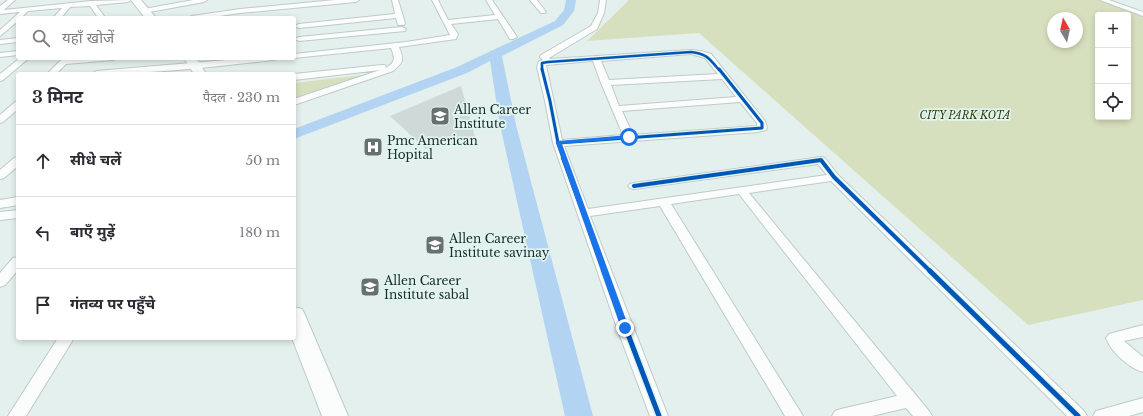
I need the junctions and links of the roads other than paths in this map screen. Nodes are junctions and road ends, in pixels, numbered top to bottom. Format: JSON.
{"nodes":[{"id":1,"x":12,"y":0,"type":"edge"},
{"id":2,"x":128,"y":0,"type":"edge"},
{"id":3,"x":136,"y":0,"type":"edge"},
{"id":4,"x":204,"y":0,"type":"edge"},
{"id":5,"x":356,"y":0,"type":"edge"},
{"id":6,"x":395,"y":0,"type":"edge"},
{"id":7,"x":435,"y":0,"type":"edge"},
{"id":8,"x":489,"y":0,"type":"edge"},
{"id":9,"x":533,"y":0,"type":"edge"},
{"id":10,"x":603,"y":0,"type":"edge"},
{"id":11,"x":1103,"y":0,"type":"edge"},
{"id":12,"x":91,"y":4,"type":"junction"},
{"id":13,"x":68,"y":6,"type":"junction"},
{"id":14,"x":0,"y":9,"type":"edge"},
{"id":15,"x":26,"y":10,"type":"junction"},
{"id":16,"x":0,"y":12,"type":"edge"},
{"id":17,"x":299,"y":12,"type":"edge"},
{"id":18,"x":543,"y":12,"type":"dead end"},
{"id":19,"x":148,"y":14,"type":"edge"},
{"id":20,"x":1143,"y":14,"type":"edge"},
{"id":21,"x":19,"y":16,"type":"edge"},
{"id":22,"x":59,"y":16,"type":"edge"},
{"id":23,"x":101,"y":16,"type":"edge"},
{"id":24,"x":206,"y":16,"type":"edge"},
{"id":25,"x":399,"y":16,"type":"junction"},
{"id":26,"x":500,"y":17,"type":"junction"},
{"id":27,"x":16,"y":18,"type":"edge"},
{"id":28,"x":446,"y":22,"type":"junction"},
{"id":29,"x":4,"y":28,"type":"edge"},
{"id":30,"x":402,"y":29,"type":"junction"},
{"id":31,"x":0,"y":34,"type":"edge"},
{"id":32,"x":513,"y":37,"type":"dead end"},
{"id":33,"x":16,"y":40,"type":"edge"},
{"id":34,"x":0,"y":42,"type":"edge"},
{"id":35,"x":406,"y":44,"type":"junction"},
{"id":36,"x":394,"y":45,"type":"junction"},
{"id":37,"x":298,"y":49,"type":"edge"},
{"id":38,"x":16,"y":53,"type":"edge"},
{"id":39,"x":0,"y":55,"type":"edge"},
{"id":40,"x":596,"y":58,"type":"junction"},
{"id":41,"x":22,"y":60,"type":"edge"},
{"id":42,"x":66,"y":60,"type":"edge"},
{"id":43,"x":254,"y":60,"type":"edge"},
{"id":44,"x":548,"y":62,"type":"junction"},
{"id":45,"x":395,"y":65,"type":"junction"},
{"id":46,"x":196,"y":66,"type":"edge"},
{"id":47,"x":53,"y":72,"type":"edge"},
{"id":48,"x":121,"y":72,"type":"edge"},
{"id":49,"x":723,"y":76,"type":"junction"},
{"id":50,"x":296,"y":77,"type":"edge"},
{"id":51,"x":0,"y":78,"type":"edge"},
{"id":52,"x":605,"y":83,"type":"junction"},
{"id":53,"x":742,"y":99,"type":"junction"},
{"id":54,"x":296,"y":101,"type":"edge"},
{"id":55,"x":16,"y":106,"type":"edge"},
{"id":56,"x":616,"y":109,"type":"junction"},
{"id":57,"x":1,"y":118,"type":"edge"},
{"id":58,"x":629,"y":137,"type":"junction"},
{"id":59,"x":558,"y":143,"type":"junction"},
{"id":60,"x":16,"y":164,"type":"edge"},
{"id":61,"x":0,"y":176,"type":"edge"},
{"id":62,"x":834,"y":177,"type":"junction"},
{"id":63,"x":634,"y":186,"type":"dead end"},
{"id":64,"x":742,"y":191,"type":"junction"},
{"id":65,"x":16,"y":196,"type":"edge"},
{"id":66,"x":0,"y":199,"type":"edge"},
{"id":67,"x":16,"y":201,"type":"edge"},
{"id":68,"x":664,"y":202,"type":"junction"},
{"id":69,"x":0,"y":204,"type":"edge"},
{"id":70,"x":584,"y":212,"type":"junction"},
{"id":71,"x":16,"y":214,"type":"edge"},
{"id":72,"x":0,"y":216,"type":"edge"},
{"id":73,"x":16,"y":267,"type":"edge"},
{"id":74,"x":0,"y":282,"type":"edge"},
{"id":75,"x":296,"y":320,"type":"edge"},
{"id":76,"x":1143,"y":331,"type":"edge"},
{"id":77,"x":65,"y":340,"type":"edge"},
{"id":78,"x":1143,"y":366,"type":"edge"},
{"id":79,"x":910,"y":400,"type":"junction"},
{"id":80,"x":1143,"y":406,"type":"edge"},
{"id":81,"x":17,"y":416,"type":"edge"},
{"id":82,"x":335,"y":416,"type":"edge"},
{"id":83,"x":659,"y":416,"type":"edge"},
{"id":84,"x":794,"y":416,"type":"edge"},
{"id":85,"x":841,"y":416,"type":"edge"},
{"id":86,"x":923,"y":416,"type":"edge"},
{"id":87,"x":1078,"y":416,"type":"edge"},
{"id":88,"x":1102,"y":416,"type":"edge"}],
"edges":[{"from":1,"to":14,"type":"street"},
{"from":2,"to":12,"type":"street"},
{"from":3,"to":19,"type":"street"},
{"from":4,"to":19,"type":"street"},
{"from":5,"to":17,"type":"street"},
{"from":6,"to":25,"type":"street"},
{"from":7,"to":28,"type":"street"},
{"from":8,"to":26,"type":"street"},
{"from":9,"to":18,"type":"street"},
{"from":10,"to":44,"type":"street"},
{"from":11,"to":20,"type":"street"},
{"from":12,"to":13,"type":"street"},
{"from":12,"to":23,"type":"street"},
{"from":13,"to":15,"type":"street"},
{"from":13,"to":22,"type":"street"},
{"from":15,"to":16,"type":"street"},
{"from":15,"to":21,"type":"street"},
{"from":17,"to":24,"type":"street"},
{"from":17,"to":25,"type":"street"},
{"from":17,"to":37,"type":"street"},
{"from":25,"to":30,"type":"street"},
{"from":26,"to":28,"type":"street"},
{"from":26,"to":32,"type":"street"},
{"from":27,"to":29,"type":"street"},
{"from":28,"to":35,"type":"street"},
{"from":29,"to":31,"type":"street"},
{"from":30,"to":35,"type":"street"},
{"from":30,"to":37,"type":"street"},
{"from":33,"to":34,"type":"street"},
{"from":35,"to":36,"type":"street"},
{"from":36,"to":37,"type":"street"},
{"from":36,"to":45,"type":"street"},
{"from":38,"to":39,"type":"street"},
{"from":40,"to":44,"type":"street"},
{"from":40,"to":49,"type":"street"},
{"from":40,"to":52,"type":"street"},
{"from":41,"to":51,"type":"street"},
{"from":42,"to":47,"type":"street"},
{"from":43,"to":46,"type":"street"},
{"from":44,"to":59,"type":"street"},
{"from":45,"to":50,"type":"street"},
{"from":45,"to":54,"type":"street"},
{"from":46,"to":48,"type":"street"},
{"from":49,"to":52,"type":"street"},
{"from":49,"to":53,"type":"street"},
{"from":52,"to":56,"type":"street"},
{"from":53,"to":56,"type":"street"},
{"from":53,"to":58,"type":"street"},
{"from":55,"to":57,"type":"street"},
{"from":56,"to":58,"type":"street"},
{"from":58,"to":59,"type":"street"},
{"from":59,"to":70,"type":"street"},
{"from":60,"to":61,"type":"street"},
{"from":62,"to":63,"type":"street"},
{"from":62,"to":64,"type":"street"},
{"from":62,"to":87,"type":"street"},
{"from":64,"to":68,"type":"street"},
{"from":64,"to":79,"type":"street"},
{"from":65,"to":66,"type":"street"},
{"from":67,"to":69,"type":"street"},
{"from":68,"to":70,"type":"street"},
{"from":68,"to":84,"type":"street"},
{"from":70,"to":83,"type":"street"},
{"from":71,"to":72,"type":"street"},
{"from":73,"to":74,"type":"street"},
{"from":75,"to":82,"type":"street"},
{"from":76,"to":78,"type":"street"},
{"from":77,"to":81,"type":"street"},
{"from":79,"to":85,"type":"street"},
{"from":79,"to":86,"type":"street"},
{"from":80,"to":88,"type":"street"}]}
